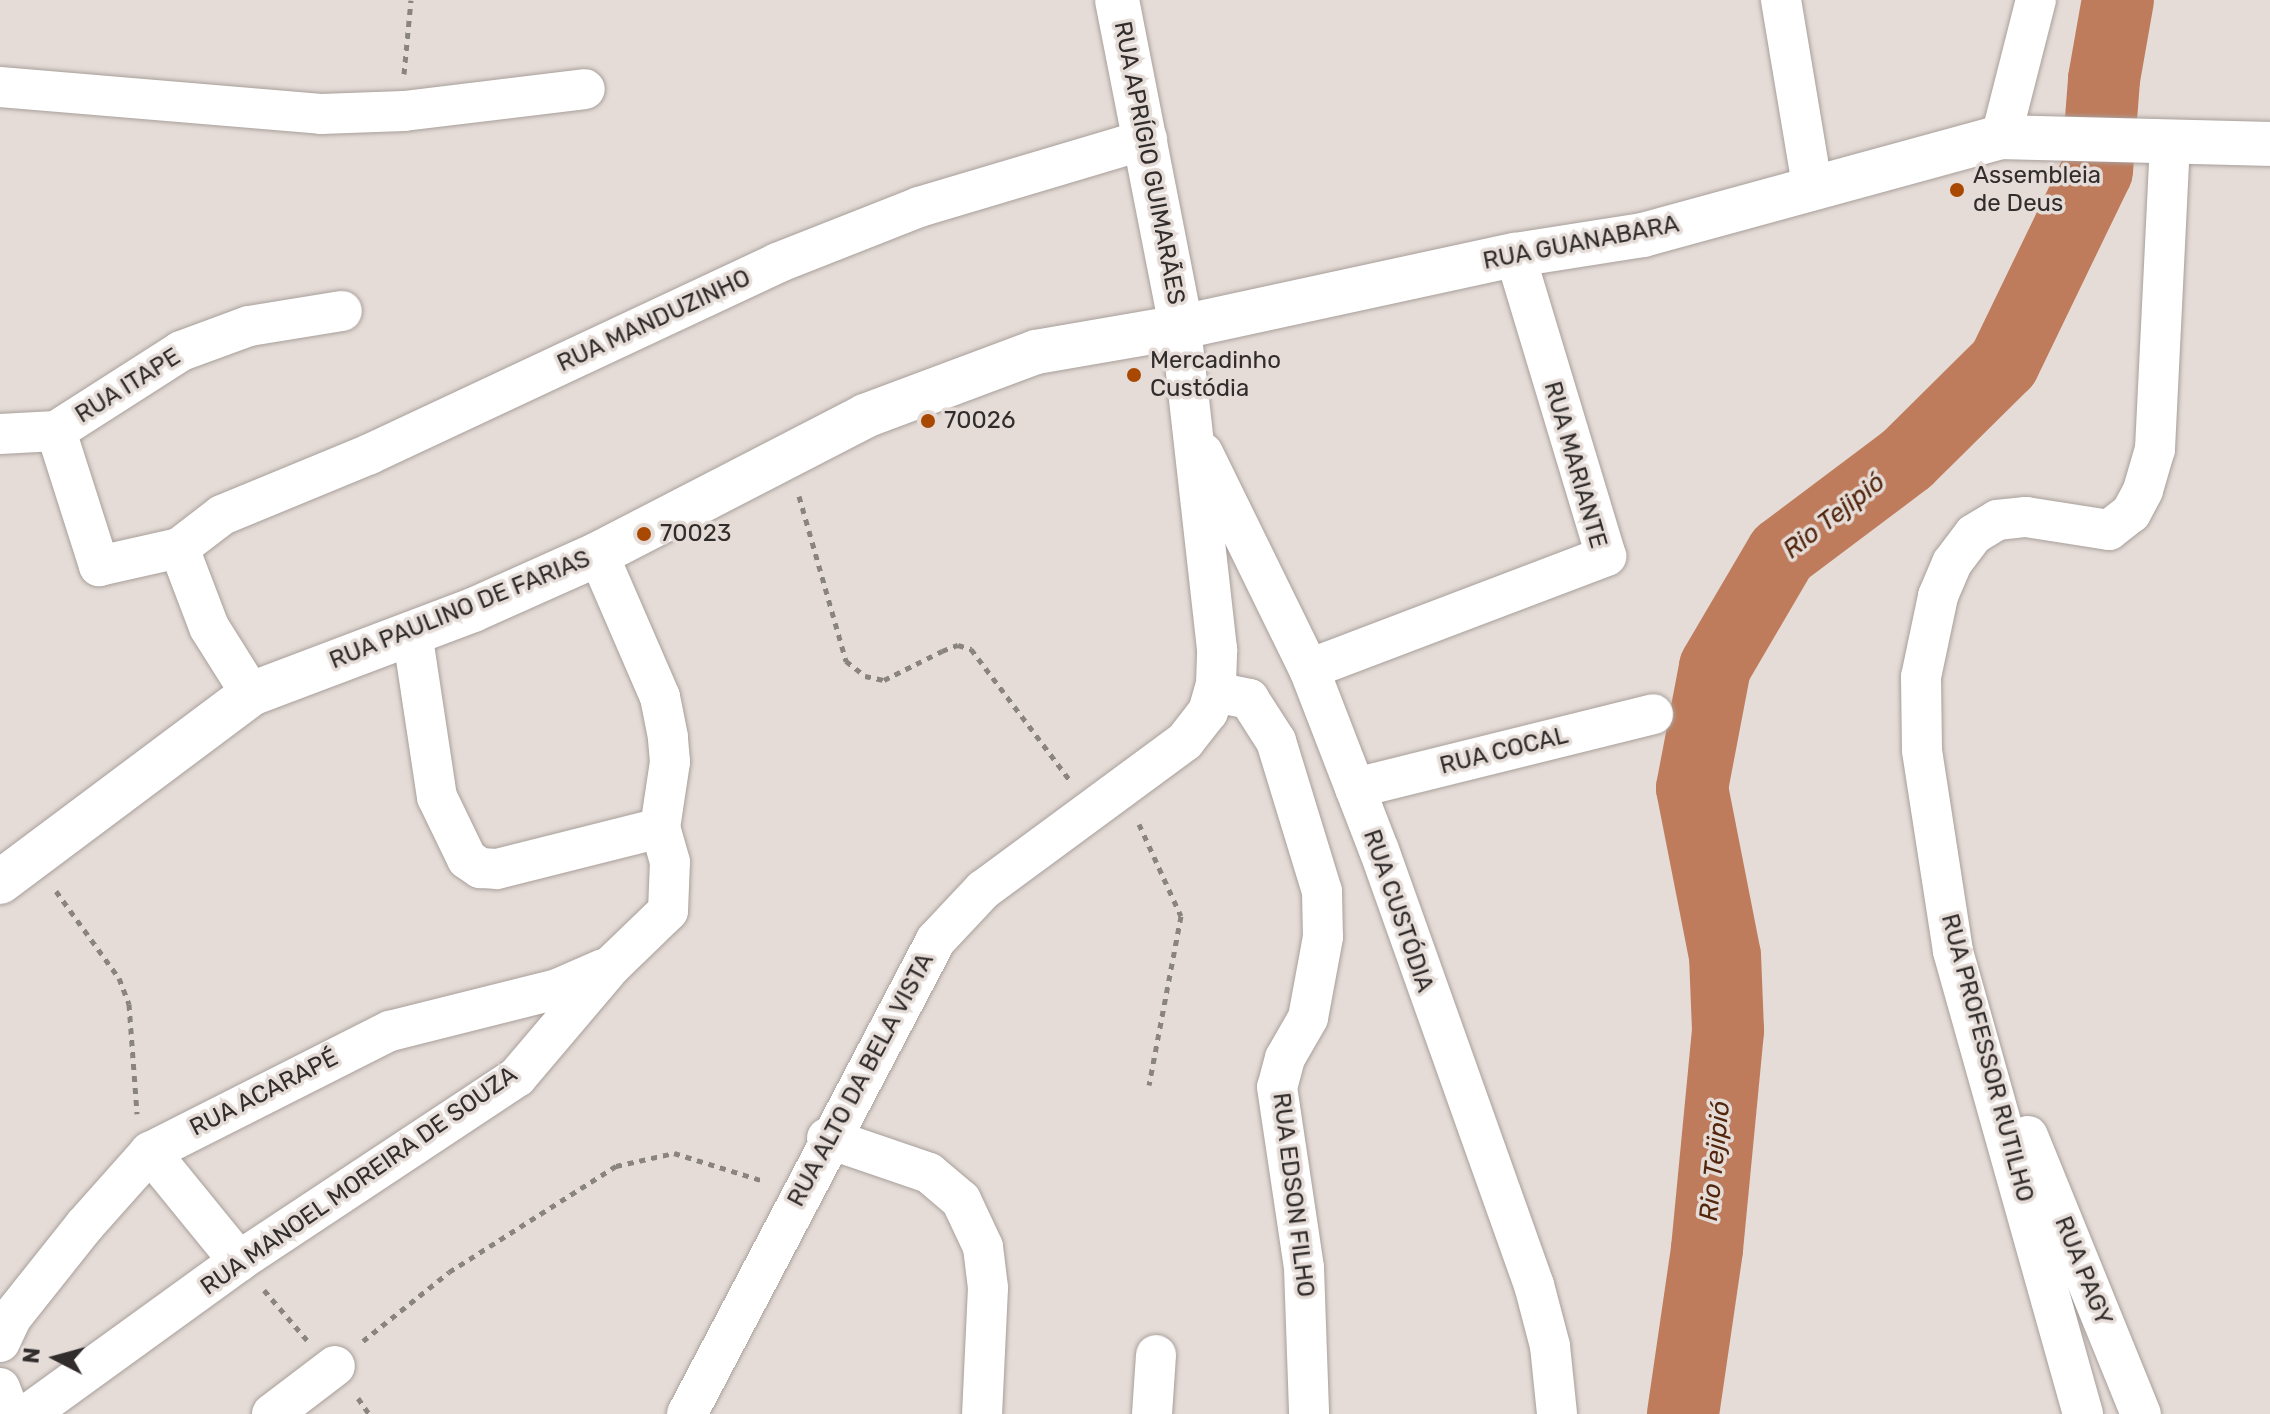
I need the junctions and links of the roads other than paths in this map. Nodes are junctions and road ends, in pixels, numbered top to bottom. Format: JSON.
{"nodes":[{"id":1,"x":1117,"y":0,"type":"edge"},
{"id":2,"x":1781,"y":0,"type":"edge"},
{"id":3,"x":2036,"y":0,"type":"edge"},
{"id":4,"x":0,"y":87,"type":"edge"},
{"id":5,"x":585,"y":89,"type":"dead end"},
{"id":6,"x":2013,"y":137,"type":"junction"},
{"id":7,"x":1147,"y":139,"type":"junction"},
{"id":8,"x":2162,"y":139,"type":"junction"},
{"id":9,"x":2270,"y":144,"type":"edge"},
{"id":10,"x":1812,"y":185,"type":"junction"},
{"id":11,"x":1515,"y":255,"type":"junction"},
{"id":12,"x":342,"y":311,"type":"dead end"},
{"id":13,"x":1181,"y":327,"type":"junction"},
{"id":14,"x":1189,"y":425,"type":"junction"},
{"id":15,"x":56,"y":431,"type":"junction"},
{"id":16,"x":0,"y":434,"type":"edge"},
{"id":17,"x":179,"y":548,"type":"junction"},
{"id":18,"x":598,"y":554,"type":"junction"},
{"id":19,"x":412,"y":632,"type":"junction"},
{"id":20,"x":1309,"y":669,"type":"junction"},
{"id":21,"x":1214,"y":692,"type":"junction"},
{"id":22,"x":251,"y":694,"type":"junction"},
{"id":23,"x":1653,"y":714,"type":"dead end"},
{"id":24,"x":1355,"y":788,"type":"junction"},
{"id":25,"x":660,"y":828,"type":"junction"},
{"id":26,"x":14,"y":870,"type":"edge"},
{"id":27,"x":1953,"y":951,"type":"junction"},
{"id":28,"x":611,"y":966,"type":"junction"},
{"id":29,"x":827,"y":1138,"type":"junction"},
{"id":30,"x":150,"y":1152,"type":"junction"},
{"id":31,"x":239,"y":1261,"type":"junction"},
{"id":32,"x":0,"y":1342,"type":"edge"},
{"id":33,"x":1156,"y":1355,"type":"dead end"},
{"id":34,"x":335,"y":1366,"type":"road end"},
{"id":35,"x":0,"y":1388,"type":"edge"},
{"id":36,"x":10,"y":1414,"type":"edge"},
{"id":37,"x":28,"y":1414,"type":"edge"},
{"id":38,"x":272,"y":1414,"type":"edge"},
{"id":39,"x":687,"y":1414,"type":"edge"},
{"id":40,"x":982,"y":1414,"type":"edge"},
{"id":41,"x":1152,"y":1414,"type":"edge"},
{"id":42,"x":1309,"y":1414,"type":"edge"},
{"id":43,"x":1557,"y":1414,"type":"edge"},
{"id":44,"x":2083,"y":1414,"type":"edge"},
{"id":45,"x":2141,"y":1414,"type":"edge"}],
"edges":[{"from":1,"to":7,"type":"street","name":"RUA APRÍGIO GUIMARÃES"},
{"from":2,"to":10,"type":"street"},
{"from":3,"to":6,"type":"street"},
{"from":4,"to":5,"type":"street"},
{"from":6,"to":8,"type":"street","name":"RUA GUANABARA"},
{"from":6,"to":10,"type":"street","name":"RUA GUANABARA"},
{"from":7,"to":13,"type":"street","name":"RUA APRÍGIO GUIMARÃES"},
{"from":7,"to":17,"type":"street","name":"RUA MANDUZINHO"},
{"from":8,"to":9,"type":"street"},
{"from":8,"to":27,"type":"street","name":"RUA PROFESSOR RUTILHO"},
{"from":10,"to":11,"type":"street","name":"RUA GUANABARA"},
{"from":11,"to":13,"type":"street","name":"RUA GUANABARA"},
{"from":11,"to":20,"type":"street","name":"RUA MARIANTE"},
{"from":12,"to":15,"type":"street","name":"RUA ITAPE"},
{"from":13,"to":14,"type":"street","name":"RUA ALTO DA BELA VISTA"},
{"from":13,"to":18,"type":"street","name":"RUA PAULINO DE FARIAS"},
{"from":14,"to":20,"type":"street","name":"RUA CUSTÓDIA"},
{"from":14,"to":21,"type":"street","name":"RUA ALTO DA BELA VISTA"},
{"from":15,"to":16,"type":"street"},
{"from":15,"to":17,"type":"street"},
{"from":17,"to":22,"type":"street"},
{"from":18,"to":19,"type":"street","name":"RUA PAULINO DE FARIAS"},
{"from":18,"to":25,"type":"street","name":"RUA MANOEL MOREIRA DE SOUZA"},
{"from":19,"to":22,"type":"street","name":"RUA PAULINO DE FARIAS"},
{"from":19,"to":25,"type":"street"},
{"from":20,"to":24,"type":"street","name":"RUA CUSTÓDIA"},
{"from":21,"to":29,"type":"street","name":"RUA ALTO DA BELA VISTA"},
{"from":21,"to":42,"type":"street","name":"RUA EDSON FILHO"},
{"from":22,"to":26,"type":"street","name":"RUA PAULINO DE FARIAS"},
{"from":23,"to":24,"type":"street","name":"RUA COCAL"},
{"from":24,"to":43,"type":"street","name":"RUA CUSTÓDIA"},
{"from":25,"to":28,"type":"street","name":"RUA MANOEL MOREIRA DE SOUZA"},
{"from":27,"to":44,"type":"street","name":"RUA PROFESSOR RUTILHO"},
{"from":27,"to":45,"type":"street","name":"RUA PAGY"},
{"from":28,"to":30,"type":"street","name":"RUA ACARAPÉ"},
{"from":28,"to":31,"type":"street","name":"RUA MANOEL MOREIRA DE SOUZA"},
{"from":29,"to":39,"type":"street","name":"RUA ALTO DA BELA VISTA"},
{"from":29,"to":40,"type":"street"},
{"from":30,"to":31,"type":"street"},
{"from":30,"to":32,"type":"street","name":"RUA ACARAPÉ"},
{"from":31,"to":37,"type":"street","name":"RUA MANOEL MOREIRA DE SOUZA"},
{"from":33,"to":41,"type":"street"},
{"from":34,"to":38,"type":"street"},
{"from":35,"to":36,"type":"street"}]}
